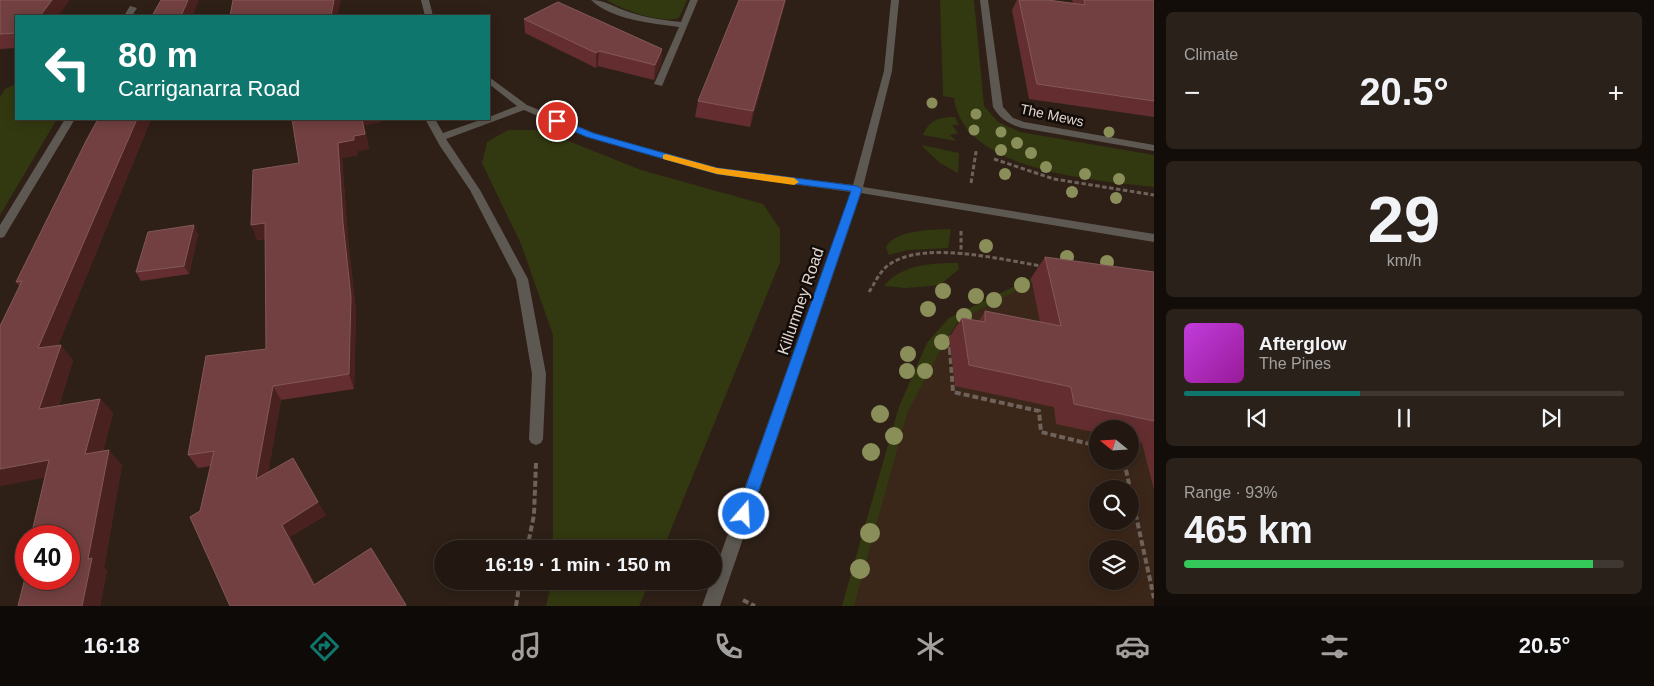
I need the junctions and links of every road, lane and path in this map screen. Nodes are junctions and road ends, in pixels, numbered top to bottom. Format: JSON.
{"nodes":[{"id":1,"x":425,"y":0,"type":"edge"},
{"id":2,"x":595,"y":0,"type":"edge"},
{"id":3,"x":694,"y":0,"type":"edge"},
{"id":4,"x":895,"y":0,"type":"edge"},
{"id":5,"x":984,"y":0,"type":"edge"},
{"id":6,"x":133,"y":8,"type":"dead end"},
{"id":7,"x":129,"y":15,"type":"edge"},
{"id":8,"x":429,"y":15,"type":"edge"},
{"id":9,"x":685,"y":25,"type":"junction"},
{"id":10,"x":490,"y":81,"type":"edge"},
{"id":11,"x":659,"y":84,"type":"dead end"},
{"id":12,"x":524,"y":107,"type":"junction"},
{"id":13,"x":69,"y":120,"type":"edge"},
{"id":14,"x":431,"y":120,"type":"edge"},
{"id":15,"x":489,"y":120,"type":"edge"},
{"id":16,"x":490,"y":120,"type":"edge"},
{"id":17,"x":440,"y":138,"type":"junction"},
{"id":18,"x":1154,"y":148,"type":"edge"},
{"id":19,"x":976,"y":151,"type":"dead end"},
{"id":20,"x":994,"y":160,"type":"dead end"},
{"id":21,"x":971,"y":183,"type":"dead end"},
{"id":22,"x":857,"y":189,"type":"junction"},
{"id":23,"x":1154,"y":195,"type":"edge"},
{"id":24,"x":962,"y":228,"type":"dead end"},
{"id":25,"x":0,"y":234,"type":"edge"},
{"id":26,"x":1154,"y":238,"type":"edge"},
{"id":27,"x":961,"y":256,"type":"junction"},
{"id":28,"x":1050,"y":267,"type":"edge"},
{"id":29,"x":868,"y":292,"type":"dead end"},
{"id":30,"x":954,"y":333,"type":"dead end"},
{"id":31,"x":536,"y":439,"type":"joint"},
{"id":32,"x":1089,"y":444,"type":"edge"},
{"id":33,"x":1126,"y":470,"type":"edge"},
{"id":34,"x":529,"y":540,"type":"edge"},
{"id":35,"x":519,"y":590,"type":"edge"},
{"id":36,"x":1154,"y":598,"type":"edge"},
{"id":37,"x":516,"y":606,"type":"edge"},
{"id":38,"x":711,"y":606,"type":"edge"}],
"edges":[{"from":1,"to":8,"type":"street"},
{"from":2,"to":9,"type":"street"},
{"from":3,"to":9,"type":"street"},
{"from":4,"to":22,"type":"street","name":"Killumney Road"},
{"from":5,"to":18,"type":"street","name":"The Mews"},
{"from":6,"to":7,"type":"street"},
{"from":9,"to":11,"type":"street"},
{"from":10,"to":12,"type":"street"},
{"from":12,"to":16,"type":"street"},
{"from":12,"to":22,"type":"street"},
{"from":13,"to":25,"type":"street"},
{"from":14,"to":17,"type":"street"},
{"from":15,"to":17,"type":"street"},
{"from":17,"to":31,"type":"street"},
{"from":19,"to":21,"type":"path"},
{"from":20,"to":23,"type":"path"},
{"from":22,"to":26,"type":"street"},
{"from":22,"to":38,"type":"street","name":"Killumney Road"},
{"from":24,"to":27,"type":"path"},
{"from":27,"to":28,"type":"path"},
{"from":27,"to":29,"type":"path"},
{"from":30,"to":32,"type":"path"},
{"from":31,"to":34,"type":"path"},
{"from":33,"to":36,"type":"path"},
{"from":35,"to":37,"type":"path"}]}
